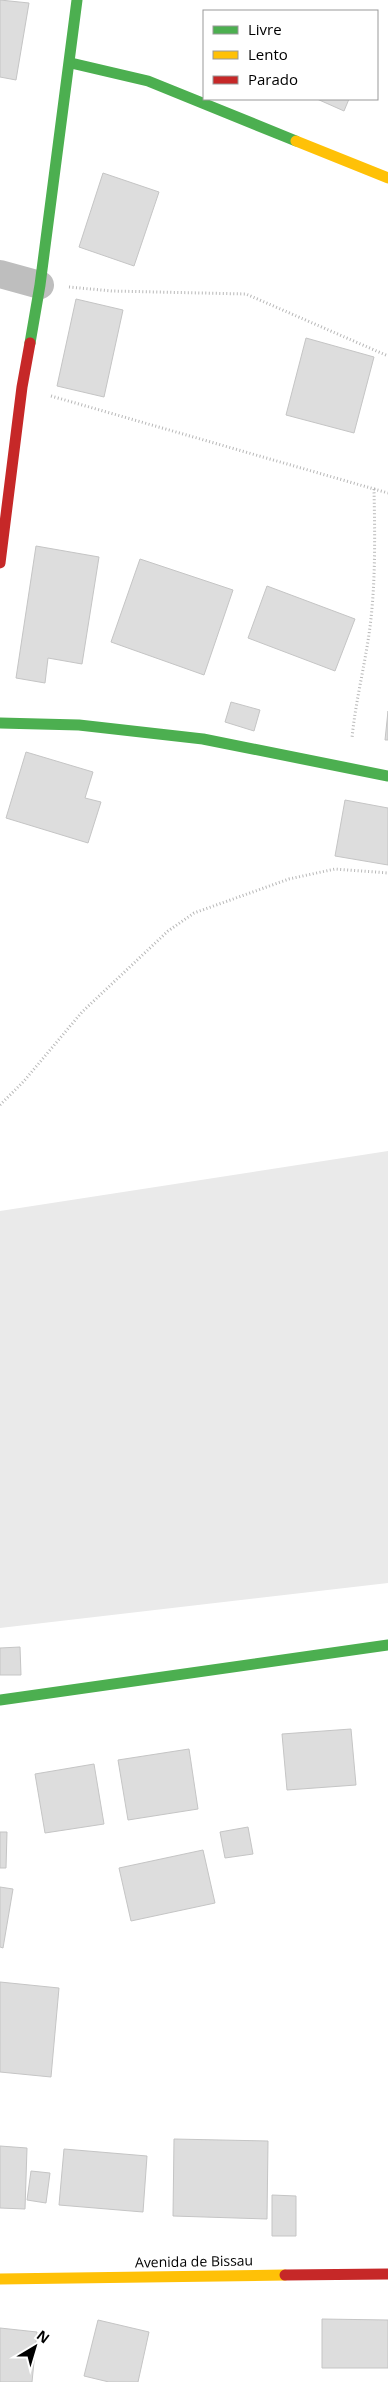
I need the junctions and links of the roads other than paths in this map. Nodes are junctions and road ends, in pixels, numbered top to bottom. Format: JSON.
{"nodes":[{"id":1,"x":77,"y":0,"type":"edge"},
{"id":2,"x":71,"y":63,"type":"junction"},
{"id":3,"x":388,"y":178,"type":"edge"},
{"id":4,"x":0,"y":274,"type":"edge"},
{"id":5,"x":40,"y":285,"type":"junction"},
{"id":6,"x":0,"y":563,"type":"edge"},
{"id":7,"x":0,"y":723,"type":"edge"},
{"id":8,"x":388,"y":776,"type":"edge"},
{"id":9,"x":388,"y":1645,"type":"edge"},
{"id":10,"x":0,"y":1700,"type":"edge"},
{"id":11,"x":388,"y":2274,"type":"edge"},
{"id":12,"x":0,"y":2279,"type":"edge"}],
"edges":[{"from":1,"to":2,"type":"street"},
{"from":2,"to":3,"type":"street"},
{"from":2,"to":5,"type":"street"},
{"from":4,"to":5,"type":"street"},
{"from":5,"to":6,"type":"street"},
{"from":7,"to":8,"type":"street"},
{"from":9,"to":10,"type":"street"},
{"from":11,"to":12,"type":"street","name":"Avenida de Bissau"}]}
